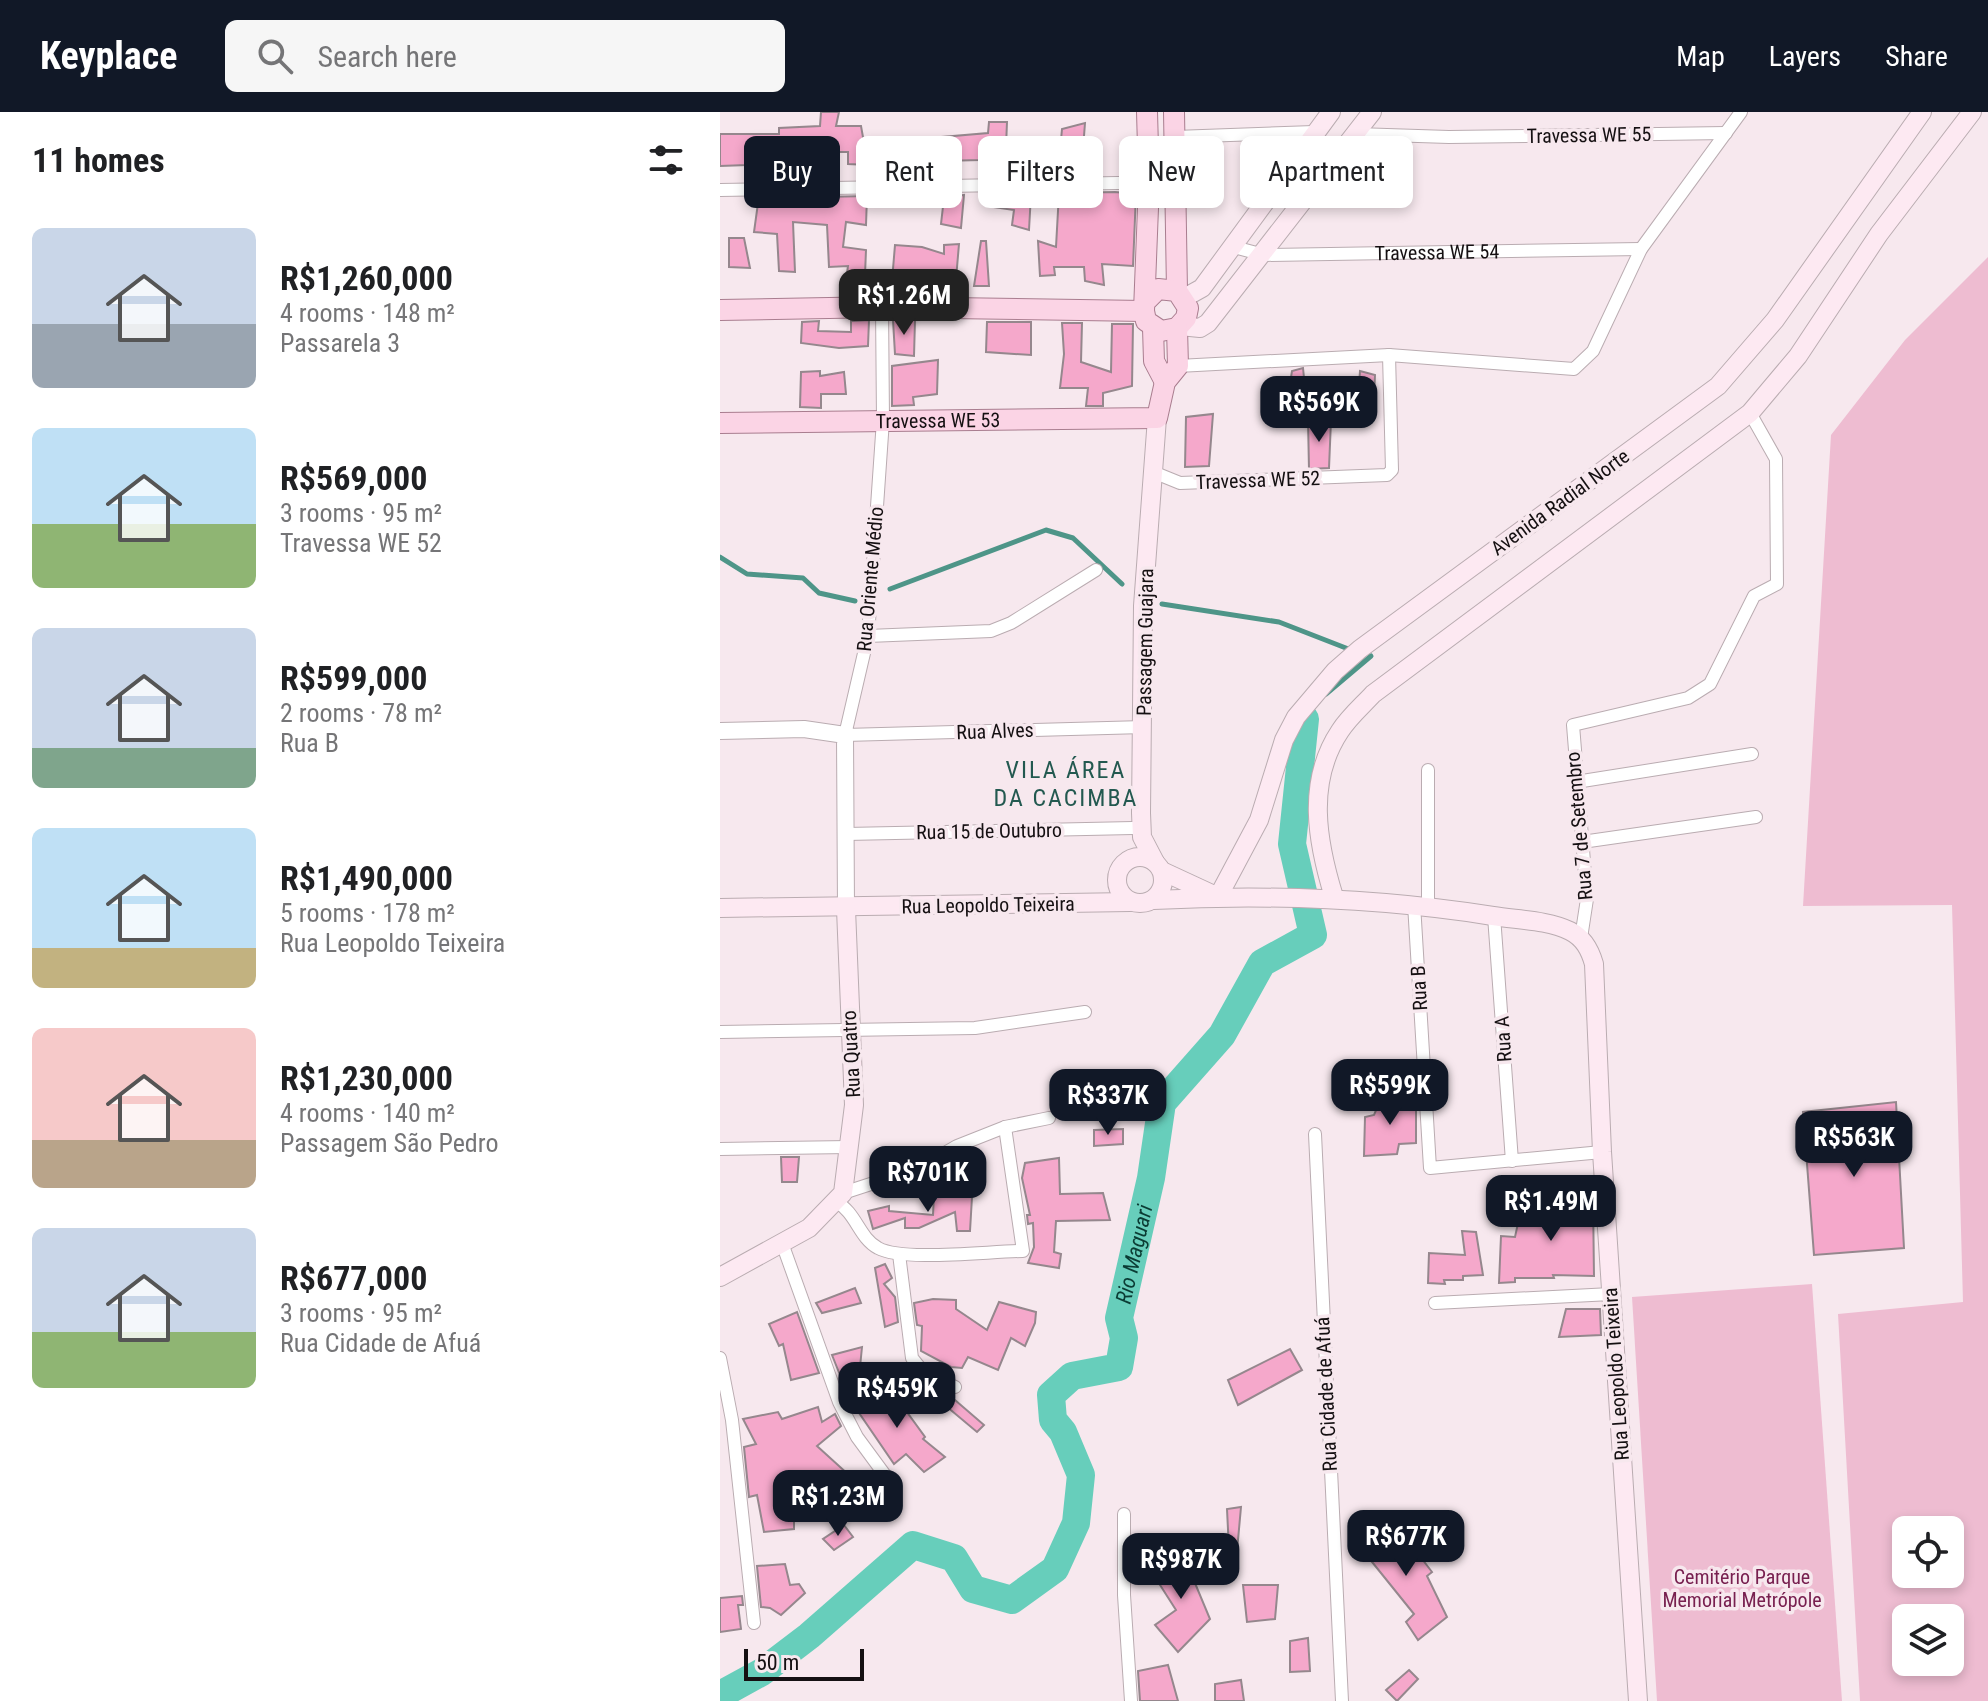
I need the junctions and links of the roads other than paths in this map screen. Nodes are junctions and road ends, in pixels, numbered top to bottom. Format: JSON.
{"nodes":[{"id":1,"x":1147,"y":112,"type":"edge"},
{"id":2,"x":1174,"y":112,"type":"edge"},
{"id":3,"x":1331,"y":112,"type":"edge"},
{"id":4,"x":1372,"y":112,"type":"edge"},
{"id":5,"x":1741,"y":112,"type":"edge"},
{"id":6,"x":1922,"y":112,"type":"edge"},
{"id":7,"x":1972,"y":112,"type":"edge"},
{"id":8,"x":1314,"y":132,"type":"junction"},
{"id":9,"x":1726,"y":133,"type":"junction"},
{"id":10,"x":1356,"y":134,"type":"junction"},
{"id":11,"x":1148,"y":136,"type":"edge"},
{"id":12,"x":1175,"y":136,"type":"edge"},
{"id":13,"x":1203,"y":136,"type":"edge"},
{"id":14,"x":1119,"y":183,"type":"edge"},
{"id":15,"x":720,"y":190,"type":"edge"},
{"id":16,"x":1149,"y":208,"type":"edge"},
{"id":17,"x":1177,"y":208,"type":"edge"},
{"id":18,"x":1234,"y":247,"type":"junction"},
{"id":19,"x":1641,"y":249,"type":"junction"},
{"id":20,"x":1264,"y":255,"type":"junction"},
{"id":21,"x":1181,"y":295,"type":"junction"},
{"id":22,"x":882,"y":307,"type":"junction"},
{"id":23,"x":720,"y":310,"type":"edge"},
{"id":24,"x":1147,"y":314,"type":"junction"},
{"id":25,"x":1179,"y":327,"type":"junction"},
{"id":26,"x":1389,"y":355,"type":"junction"},
{"id":27,"x":1171,"y":374,"type":"junction"},
{"id":28,"x":1750,"y":413,"type":"junction"},
{"id":29,"x":1157,"y":418,"type":"junction"},
{"id":30,"x":883,"y":420,"type":"junction"},
{"id":31,"x":720,"y":423,"type":"edge"},
{"id":32,"x":1153,"y":472,"type":"junction"},
{"id":33,"x":1096,"y":570,"type":"dead end"},
{"id":34,"x":868,"y":636,"type":"junction"},
{"id":35,"x":1144,"y":727,"type":"junction"},
{"id":36,"x":720,"y":731,"type":"edge"},
{"id":37,"x":845,"y":735,"type":"junction"},
{"id":38,"x":1752,"y":754,"type":"dead end"},
{"id":39,"x":1428,"y":770,"type":"dead end"},
{"id":40,"x":1576,"y":782,"type":"junction"},
{"id":41,"x":1756,"y":817,"type":"dead end"},
{"id":42,"x":1137,"y":821,"type":"junction"},
{"id":43,"x":846,"y":834,"type":"junction"},
{"id":44,"x":1582,"y":842,"type":"junction"},
{"id":45,"x":1127,"y":860,"type":"junction"},
{"id":46,"x":1158,"y":866,"type":"junction"},
{"id":47,"x":1218,"y":897,"type":"junction"},
{"id":48,"x":1328,"y":898,"type":"junction"},
{"id":49,"x":1153,"y":900,"type":"junction"},
{"id":50,"x":1130,"y":902,"type":"junction"},
{"id":51,"x":1421,"y":905,"type":"junction"},
{"id":52,"x":720,"y":908,"type":"edge"},
{"id":53,"x":846,"y":909,"type":"junction"},
{"id":54,"x":1494,"y":916,"type":"junction"},
{"id":55,"x":1581,"y":938,"type":"junction"},
{"id":56,"x":1085,"y":1012,"type":"dead end"},
{"id":57,"x":850,"y":1030,"type":"junction"},
{"id":58,"x":720,"y":1032,"type":"edge"},
{"id":59,"x":1049,"y":1118,"type":"dead end"},
{"id":60,"x":1005,"y":1127,"type":"junction"},
{"id":61,"x":1315,"y":1134,"type":"dead end"},
{"id":62,"x":849,"y":1147,"type":"junction"},
{"id":63,"x":720,"y":1149,"type":"edge"},
{"id":64,"x":1602,"y":1152,"type":"junction"},
{"id":65,"x":1512,"y":1161,"type":"junction"},
{"id":66,"x":840,"y":1197,"type":"junction"},
{"id":67,"x":782,"y":1243,"type":"junction"},
{"id":68,"x":899,"y":1254,"type":"junction"},
{"id":69,"x":720,"y":1265,"type":"edge"},
{"id":70,"x":743,"y":1265,"type":"junction"},
{"id":71,"x":720,"y":1277,"type":"edge"},
{"id":72,"x":1611,"y":1294,"type":"junction"},
{"id":73,"x":1435,"y":1303,"type":"dead end"},
{"id":74,"x":720,"y":1358,"type":"edge"},
{"id":75,"x":955,"y":1387,"type":"dead end"},
{"id":76,"x":893,"y":1486,"type":"dead end"},
{"id":77,"x":1124,"y":1514,"type":"dead end"},
{"id":78,"x":754,"y":1623,"type":"dead end"},
{"id":79,"x":1131,"y":1701,"type":"edge"},
{"id":80,"x":1342,"y":1701,"type":"edge"},
{"id":81,"x":1638,"y":1701,"type":"edge"}],
"edges":[{"from":1,"to":11,"type":"main road"},
{"from":2,"to":12,"type":"main road"},
{"from":3,"to":8,"type":"main road"},
{"from":4,"to":10,"type":"main road"},
{"from":5,"to":9,"type":"street"},
{"from":6,"to":47,"type":"main road","name":"Avenida Radial Norte"},
{"from":7,"to":28,"type":"main road","name":"Avenida Radial Norte"},
{"from":8,"to":13,"type":"street"},
{"from":8,"to":18,"type":"main road"},
{"from":9,"to":10,"type":"street","name":"Travessa WE 55"},
{"from":9,"to":19,"type":"street"},
{"from":10,"to":20,"type":"main road"},
{"from":14,"to":15,"type":"street"},
{"from":16,"to":24,"type":"main road"},
{"from":17,"to":21,"type":"main road"},
{"from":18,"to":20,"type":"street","name":"Travessa WE 54"},
{"from":18,"to":21,"type":"main road"},
{"from":19,"to":20,"type":"street","name":"Travessa WE 54"},
{"from":19,"to":26,"type":"street"},
{"from":20,"to":25,"type":"main road"},
{"from":21,"to":24,"type":"main road"},
{"from":21,"to":25,"type":"main road"},
{"from":22,"to":23,"type":"main road"},
{"from":22,"to":24,"type":"main road"},
{"from":22,"to":30,"type":"street","name":"Rua Oriente Médio"},
{"from":24,"to":25,"type":"main road"},
{"from":24,"to":27,"type":"main road"},
{"from":25,"to":27,"type":"main road"},
{"from":26,"to":27,"type":"street"},
{"from":26,"to":32,"type":"street","name":"Travessa WE 52"},
{"from":27,"to":29,"type":"main road"},
{"from":28,"to":40,"type":"street","name":"Rua 7 de Setembro"},
{"from":28,"to":48,"type":"main road","name":"Avenida Radial Norte"},
{"from":29,"to":30,"type":"main road","name":"Travessa WE 53"},
{"from":29,"to":32,"type":"main road","name":"Passagem Guajara"},
{"from":30,"to":31,"type":"main road","name":"Travessa WE 53"},
{"from":30,"to":34,"type":"street","name":"Rua Oriente Médio"},
{"from":32,"to":35,"type":"main road","name":"Passagem Guajara"},
{"from":33,"to":34,"type":"street"},
{"from":34,"to":37,"type":"street","name":"Rua Oriente Médio"},
{"from":35,"to":37,"type":"street","name":"Rua Alves"},
{"from":35,"to":42,"type":"main road","name":"Passagem Guajara"},
{"from":36,"to":37,"type":"street"},
{"from":37,"to":43,"type":"street"},
{"from":38,"to":40,"type":"street"},
{"from":39,"to":51,"type":"street","name":"Rua B"},
{"from":40,"to":44,"type":"street","name":"Rua 7 de Setembro"},
{"from":41,"to":44,"type":"street"},
{"from":42,"to":43,"type":"street","name":"Rua 15 de Outubro"},
{"from":42,"to":45,"type":"main road","name":"Passagem Guajara"},
{"from":42,"to":46,"type":"main road","name":"Passagem Guajara"},
{"from":43,"to":53,"type":"street"},
{"from":44,"to":55,"type":"street","name":"Rua 7 de Setembro"},
{"from":45,"to":46,"type":"main road"},
{"from":45,"to":50,"type":"main road"},
{"from":46,"to":47,"type":"main road"},
{"from":46,"to":49,"type":"main road"},
{"from":47,"to":48,"type":"main road"},
{"from":47,"to":49,"type":"main road"},
{"from":48,"to":51,"type":"main road"},
{"from":49,"to":50,"type":"main road"},
{"from":50,"to":53,"type":"main road","name":"Rua Leopoldo Teixeira"},
{"from":51,"to":54,"type":"main road"},
{"from":51,"to":65,"type":"street","name":"Rua B"},
{"from":52,"to":53,"type":"main road","name":"Rua Leopoldo Teixeira"},
{"from":53,"to":57,"type":"main road","name":"Rua Quatro"},
{"from":54,"to":55,"type":"main road"},
{"from":54,"to":65,"type":"street","name":"Rua A"},
{"from":55,"to":64,"type":"main road","name":"Rua Leopoldo Teixeira"},
{"from":56,"to":57,"type":"street"},
{"from":57,"to":58,"type":"street"},
{"from":57,"to":62,"type":"main road","name":"Rua Quatro"},
{"from":59,"to":60,"type":"street"},
{"from":60,"to":66,"type":"street"},
{"from":60,"to":68,"type":"street"},
{"from":61,"to":80,"type":"street","name":"Rua Cidade de Afuá"},
{"from":62,"to":63,"type":"street"},
{"from":62,"to":66,"type":"main road","name":"Rua Quatro"},
{"from":64,"to":65,"type":"street"},
{"from":64,"to":72,"type":"main road","name":"Rua Leopoldo Teixeira"},
{"from":66,"to":67,"type":"main road"},
{"from":66,"to":68,"type":"street"},
{"from":67,"to":70,"type":"main road"},
{"from":67,"to":76,"type":"street"},
{"from":68,"to":75,"type":"street"},
{"from":69,"to":70,"type":"street"},
{"from":70,"to":71,"type":"main road"},
{"from":72,"to":73,"type":"street"},
{"from":72,"to":81,"type":"main road","name":"Rua Leopoldo Teixeira"},
{"from":74,"to":78,"type":"street"},
{"from":77,"to":79,"type":"street"}]}
